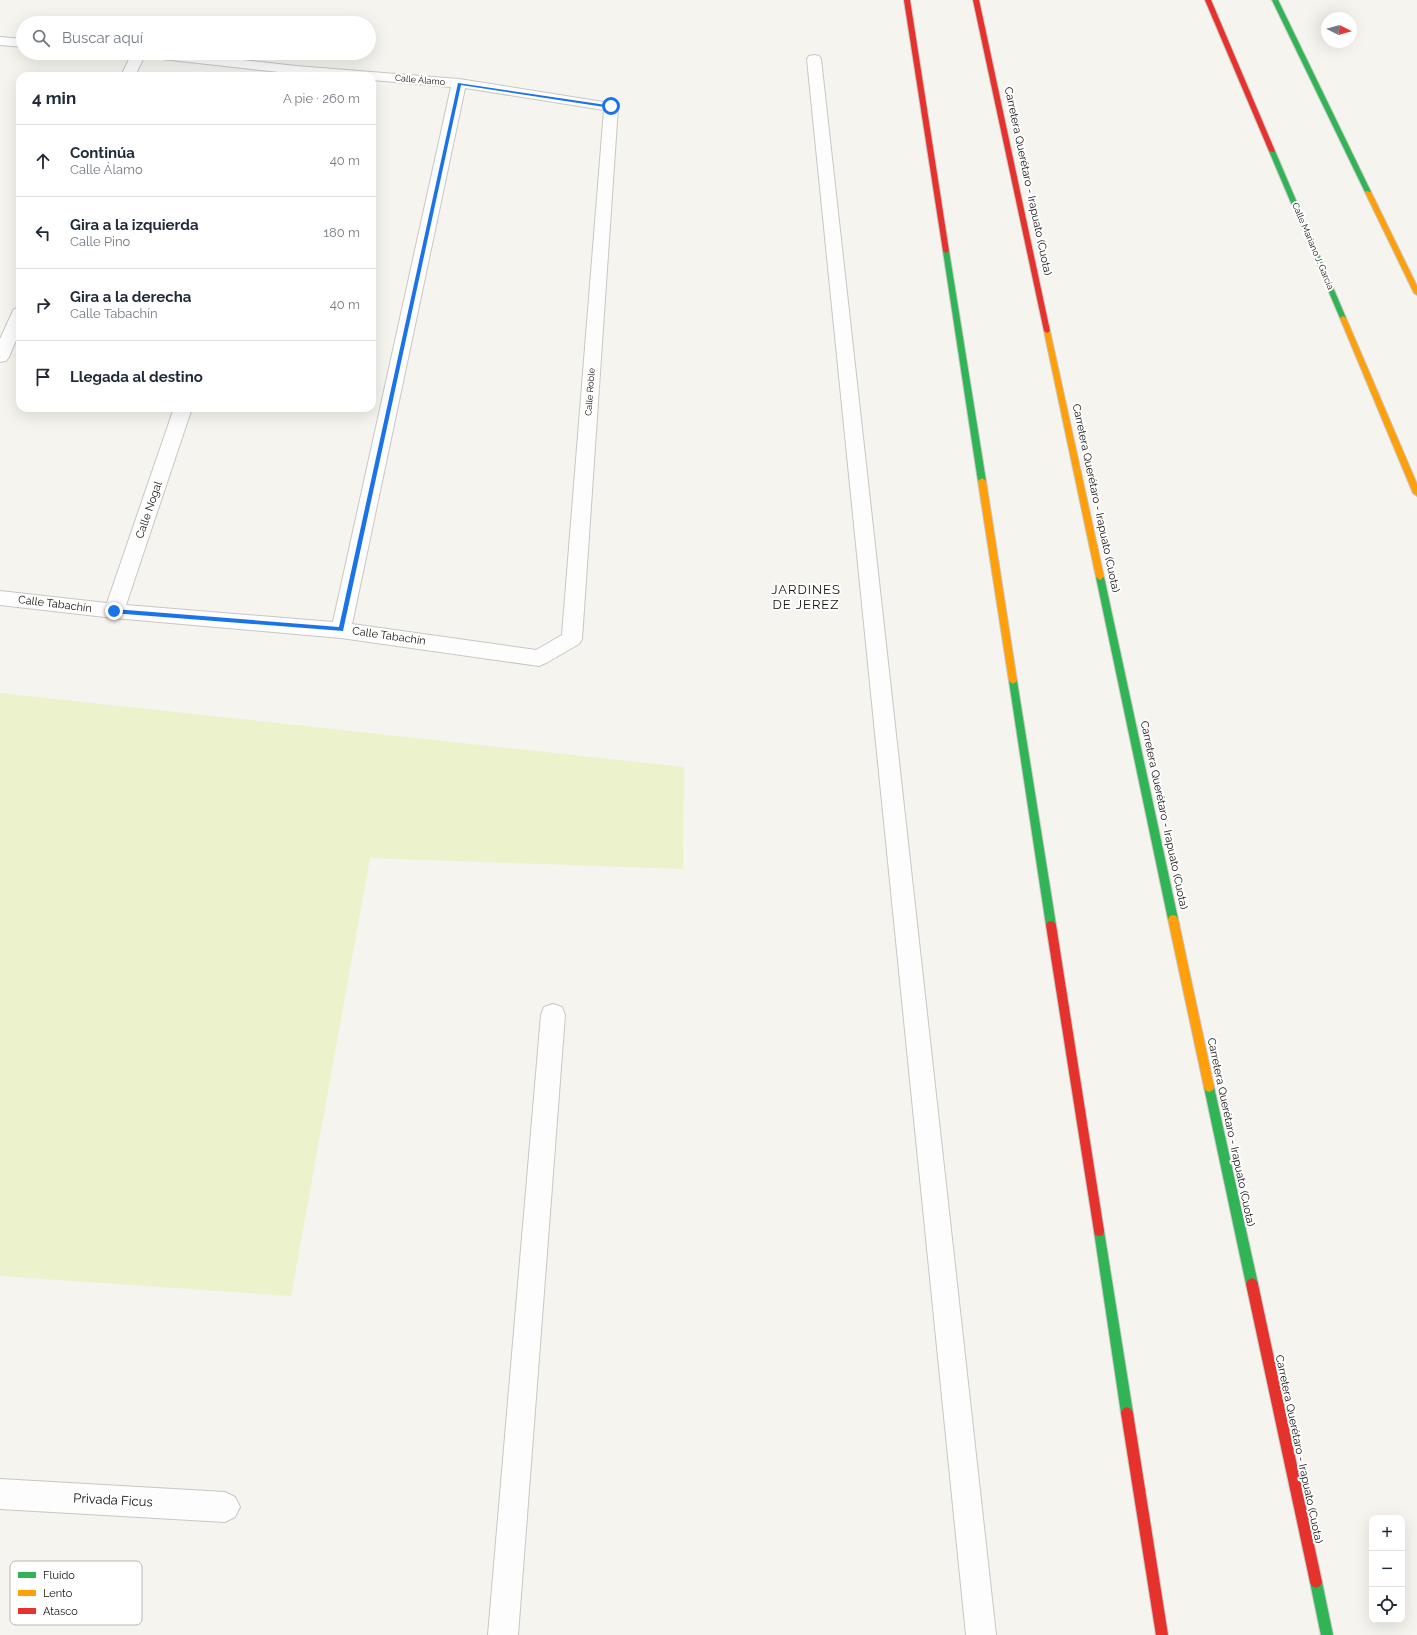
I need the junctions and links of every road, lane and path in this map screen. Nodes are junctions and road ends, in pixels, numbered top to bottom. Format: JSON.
{"nodes":[{"id":1,"x":907,"y":0,"type":"edge"},
{"id":2,"x":976,"y":0,"type":"edge"},
{"id":3,"x":1208,"y":0,"type":"edge"},
{"id":4,"x":1275,"y":0,"type":"edge"},
{"id":5,"x":0,"y":41,"type":"edge"},
{"id":6,"x":16,"y":42,"type":"edge"},
{"id":7,"x":814,"y":58,"type":"dead end"},
{"id":8,"x":136,"y":60,"type":"edge"},
{"id":9,"x":194,"y":60,"type":"edge"},
{"id":10,"x":130,"y":72,"type":"edge"},
{"id":11,"x":287,"y":72,"type":"edge"},
{"id":12,"x":376,"y":76,"type":"edge"},
{"id":13,"x":459,"y":83,"type":"junction"},
{"id":14,"x":611,"y":106,"type":"joint"},
{"id":15,"x":1417,"y":293,"type":"edge"},
{"id":16,"x":16,"y":322,"type":"edge"},
{"id":17,"x":0,"y":357,"type":"edge"},
{"id":18,"x":182,"y":412,"type":"edge"},
{"id":19,"x":1417,"y":493,"type":"edge"},
{"id":20,"x":0,"y":598,"type":"edge"},
{"id":21,"x":114,"y":611,"type":"junction"},
{"id":22,"x":341,"y":630,"type":"junction"},
{"id":23,"x":538,"y":658,"type":"joint"},
{"id":24,"x":553,"y":1015,"type":"dead end"},
{"id":25,"x":0,"y":1494,"type":"edge"},
{"id":26,"x":225,"y":1507,"type":"dead end"},
{"id":27,"x":503,"y":1635,"type":"edge"},
{"id":28,"x":981,"y":1635,"type":"edge"},
{"id":29,"x":1162,"y":1635,"type":"edge"},
{"id":30,"x":1327,"y":1635,"type":"edge"}],
"edges":[{"from":1,"to":29,"type":"main road"},
{"from":2,"to":30,"type":"main road","name":"Carretera Querétaro - Irapuato (Cuota)"},
{"from":3,"to":19,"type":"main road","name":"Calle Mariano J. García"},
{"from":4,"to":15,"type":"main road"},
{"from":5,"to":6,"type":"street"},
{"from":7,"to":28,"type":"street"},
{"from":8,"to":10,"type":"street"},
{"from":9,"to":11,"type":"street","name":"Calle Álamo"},
{"from":12,"to":13,"type":"street","name":"Calle Álamo"},
{"from":13,"to":14,"type":"street","name":"Calle Álamo"},
{"from":13,"to":22,"type":"street"},
{"from":14,"to":23,"type":"street","name":"Calle Roble"},
{"from":16,"to":17,"type":"street"},
{"from":18,"to":21,"type":"street","name":"Calle Nogal"},
{"from":20,"to":21,"type":"street","name":"Calle Tabachín"},
{"from":21,"to":22,"type":"street","name":"Calle Tabachín"},
{"from":22,"to":23,"type":"street","name":"Calle Tabachín"},
{"from":24,"to":27,"type":"street"},
{"from":25,"to":26,"type":"street","name":"Privada Ficus"}]}
